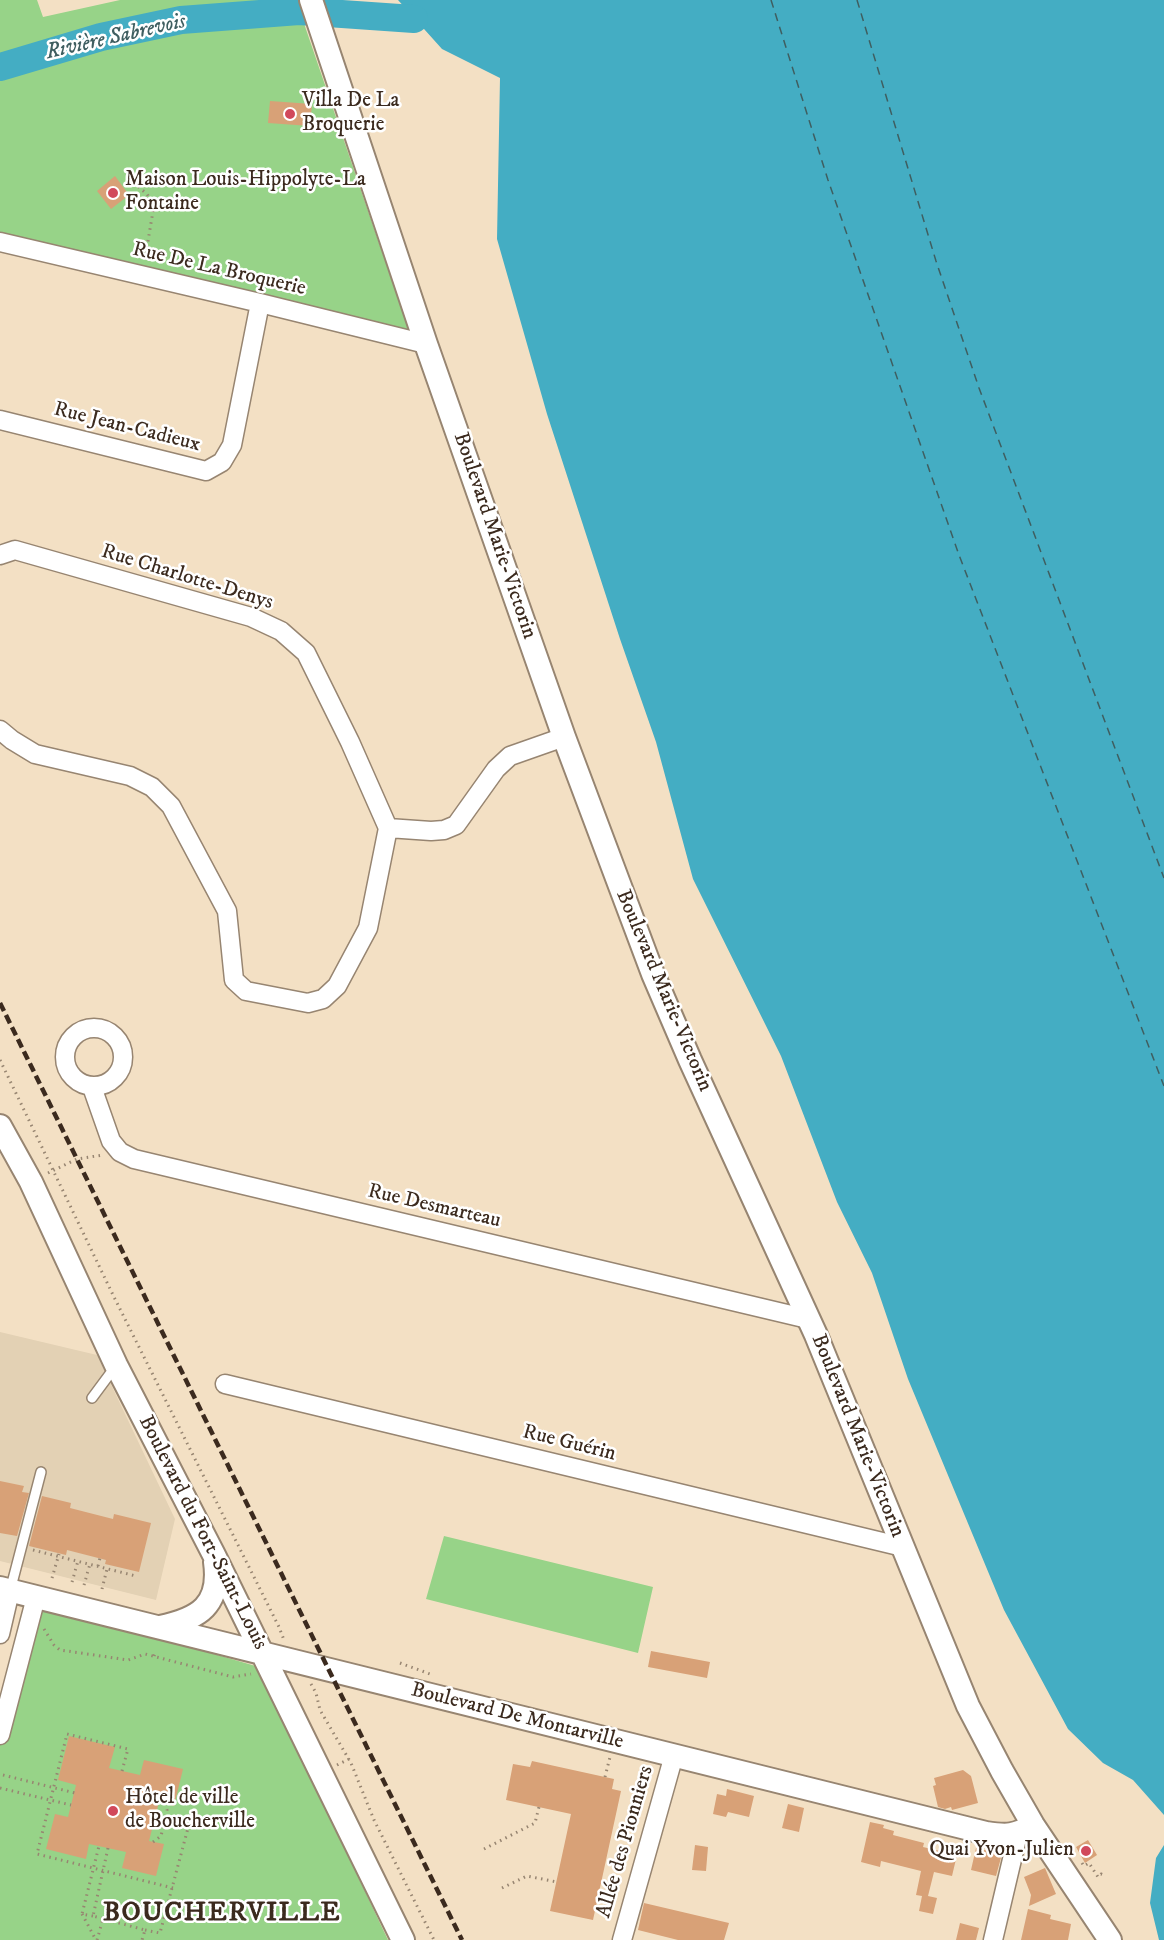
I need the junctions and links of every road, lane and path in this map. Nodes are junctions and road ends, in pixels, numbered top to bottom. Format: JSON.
{"nodes":[{"id":1,"x":312,"y":1,"type":"edge"},
{"id":2,"x":129,"y":179,"type":"dead end"},
{"id":3,"x":0,"y":242,"type":"edge"},
{"id":4,"x":142,"y":275,"type":"junction"},
{"id":5,"x":260,"y":303,"type":"junction"},
{"id":6,"x":426,"y":344,"type":"junction"},
{"id":7,"x":0,"y":420,"type":"edge"},
{"id":8,"x":0,"y":555,"type":"edge"},
{"id":9,"x":0,"y":730,"type":"edge"},
{"id":10,"x":564,"y":737,"type":"junction"},
{"id":11,"x":388,"y":828,"type":"junction"},
{"id":12,"x":0,"y":1060,"type":"edge"},
{"id":13,"x":92,"y":1087,"type":"dead end"},
{"id":14,"x":0,"y":1126,"type":"edge"},
{"id":15,"x":120,"y":1152,"type":"junction"},
{"id":16,"x":54,"y":1170,"type":"junction"},
{"id":17,"x":31,"y":1182,"type":"junction"},
{"id":18,"x":808,"y":1319,"type":"junction"},
{"id":19,"x":116,"y":1365,"type":"junction"},
{"id":20,"x":225,"y":1384,"type":"dead end"},
{"id":21,"x":92,"y":1398,"type":"dead end"},
{"id":22,"x":41,"y":1472,"type":"dead end"},
{"id":23,"x":903,"y":1547,"type":"junction"},
{"id":24,"x":29,"y":1549,"type":"dead end"},
{"id":25,"x":59,"y":1555,"type":"junction"},
{"id":26,"x":214,"y":1555,"type":"junction"},
{"id":27,"x":100,"y":1558,"type":"dead end"},
{"id":28,"x":78,"y":1561,"type":"junction"},
{"id":29,"x":90,"y":1564,"type":"junction"},
{"id":30,"x":98,"y":1566,"type":"junction"},
{"id":31,"x":107,"y":1569,"type":"junction"},
{"id":32,"x":136,"y":1576,"type":"dead end"},
{"id":33,"x":52,"y":1578,"type":"dead end"},
{"id":34,"x":72,"y":1582,"type":"dead end"},
{"id":35,"x":84,"y":1585,"type":"dead end"},
{"id":36,"x":5,"y":1589,"type":"edge"},
{"id":37,"x":102,"y":1589,"type":"dead end"},
{"id":38,"x":36,"y":1597,"type":"junction"},
{"id":39,"x":43,"y":1627,"type":"dead end"},
{"id":40,"x":159,"y":1628,"type":"junction"},
{"id":41,"x":0,"y":1634,"type":"edge"},
{"id":42,"x":283,"y":1638,"type":"dead end"},
{"id":43,"x":156,"y":1651,"type":"dead end"},
{"id":44,"x":262,"y":1653,"type":"junction"},
{"id":45,"x":154,"y":1656,"type":"junction"},
{"id":46,"x":251,"y":1674,"type":"dead end"},
{"id":47,"x":312,"y":1687,"type":"dead end"},
{"id":48,"x":0,"y":1736,"type":"edge"},
{"id":49,"x":611,"y":1752,"type":"dead end"},
{"id":50,"x":674,"y":1755,"type":"junction"},
{"id":51,"x":122,"y":1771,"type":"dead end"},
{"id":52,"x":3,"y":1776,"type":"dead end"},
{"id":53,"x":605,"y":1777,"type":"dead end"},
{"id":54,"x":54,"y":1787,"type":"junction"},
{"id":55,"x":0,"y":1788,"type":"edge"},
{"id":56,"x":75,"y":1793,"type":"dead end"},
{"id":57,"x":50,"y":1800,"type":"junction"},
{"id":58,"x":165,"y":1803,"type":"dead end"},
{"id":59,"x":71,"y":1805,"type":"dead end"},
{"id":60,"x":539,"y":1807,"type":"dead end"},
{"id":61,"x":188,"y":1828,"type":"dead end"},
{"id":62,"x":1026,"y":1830,"type":"junction"},
{"id":63,"x":153,"y":1842,"type":"dead end"},
{"id":64,"x":99,"y":1846,"type":"dead end"},
{"id":65,"x":108,"y":1848,"type":"dead end"},
{"id":66,"x":484,"y":1850,"type":"dead end"},
{"id":67,"x":1078,"y":1857,"type":"dead end"},
{"id":68,"x":94,"y":1869,"type":"junction"},
{"id":69,"x":103,"y":1871,"type":"junction"},
{"id":70,"x":1106,"y":1876,"type":"dead end"},
{"id":71,"x":557,"y":1882,"type":"dead end"},
{"id":72,"x":173,"y":1888,"type":"junction"},
{"id":73,"x":502,"y":1888,"type":"dead end"},
{"id":74,"x":82,"y":1914,"type":"junction"},
{"id":75,"x":93,"y":1916,"type":"junction"},
{"id":76,"x":103,"y":1919,"type":"junction"},
{"id":77,"x":145,"y":1930,"type":"junction"},
{"id":78,"x":97,"y":1940,"type":"edge"},
{"id":79,"x":142,"y":1940,"type":"edge"},
{"id":80,"x":403,"y":1940,"type":"edge"},
{"id":81,"x":434,"y":1940,"type":"edge"},
{"id":82,"x":622,"y":1940,"type":"edge"},
{"id":83,"x":993,"y":1940,"type":"edge"},
{"id":84,"x":1110,"y":1940,"type":"edge"}],
"edges":[{"from":1,"to":6,"type":"street","name":"Boulevard Marie-Victorin"},
{"from":2,"to":4,"type":"path"},
{"from":3,"to":4,"type":"street","name":"Rue De La Broquerie"},
{"from":4,"to":5,"type":"street","name":"Rue De La Broquerie"},
{"from":5,"to":6,"type":"street","name":"Rue De La Broquerie"},
{"from":5,"to":7,"type":"street","name":"Rue Jean-Cadieux"},
{"from":6,"to":10,"type":"street","name":"Boulevard Marie-Victorin"},
{"from":8,"to":11,"type":"street","name":"Rue Charlotte-Denys"},
{"from":9,"to":11,"type":"street"},
{"from":10,"to":11,"type":"street"},
{"from":10,"to":18,"type":"street","name":"Boulevard Marie-Victorin"},
{"from":12,"to":16,"type":"path","name":"Boulevard du Fort-Saint-Louis"},
{"from":13,"to":15,"type":"street"},
{"from":14,"to":17,"type":"street","name":"Boulevard du Fort-Saint-Louis"},
{"from":15,"to":16,"type":"path"},
{"from":15,"to":18,"type":"street","name":"Rue Desmarteau"},
{"from":16,"to":17,"type":"path"},
{"from":16,"to":42,"type":"path","name":"Boulevard du Fort-Saint-Louis"},
{"from":17,"to":19,"type":"street","name":"Boulevard du Fort-Saint-Louis"},
{"from":18,"to":23,"type":"street","name":"Boulevard Marie-Victorin"},
{"from":19,"to":21,"type":"lane"},
{"from":19,"to":26,"type":"street","name":"Boulevard du Fort-Saint-Louis"},
{"from":20,"to":23,"type":"street","name":"Rue Guérin"},
{"from":22,"to":36,"type":"lane"},
{"from":23,"to":62,"type":"street","name":"Boulevard Marie-Victorin"},
{"from":24,"to":25,"type":"path"},
{"from":25,"to":28,"type":"path"},
{"from":25,"to":33,"type":"path"},
{"from":26,"to":40,"type":"street"},
{"from":26,"to":44,"type":"street","name":"Boulevard du Fort-Saint-Louis"},
{"from":27,"to":30,"type":"path"},
{"from":28,"to":29,"type":"path"},
{"from":28,"to":34,"type":"path"},
{"from":29,"to":30,"type":"path"},
{"from":29,"to":35,"type":"path"},
{"from":30,"to":31,"type":"path"},
{"from":31,"to":32,"type":"path"},
{"from":31,"to":37,"type":"path"},
{"from":36,"to":38,"type":"street","name":"Boulevard De Montarville"},
{"from":36,"to":41,"type":"street"},
{"from":38,"to":40,"type":"street","name":"Boulevard De Montarville"},
{"from":38,"to":48,"type":"street"},
{"from":39,"to":45,"type":"path"},
{"from":40,"to":44,"type":"street","name":"Boulevard De Montarville"},
{"from":43,"to":45,"type":"path"},
{"from":44,"to":50,"type":"street","name":"Boulevard De Montarville"},
{"from":44,"to":80,"type":"street","name":"Boulevard du Fort-Saint-Louis"},
{"from":45,"to":46,"type":"path"},
{"from":47,"to":81,"type":"path"},
{"from":49,"to":53,"type":"path"},
{"from":50,"to":62,"type":"street","name":"Boulevard De Montarville"},
{"from":50,"to":82,"type":"street","name":"Allée des Pionniers"},
{"from":51,"to":54,"type":"path"},
{"from":52,"to":54,"type":"path"},
{"from":54,"to":56,"type":"path"},
{"from":54,"to":57,"type":"path"},
{"from":55,"to":57,"type":"path"},
{"from":57,"to":59,"type":"path"},
{"from":57,"to":68,"type":"path"},
{"from":58,"to":63,"type":"path"},
{"from":60,"to":66,"type":"path"},
{"from":61,"to":72,"type":"path"},
{"from":62,"to":83,"type":"street"},
{"from":62,"to":84,"type":"street","name":"Boulevard Marie-Victorin"},
{"from":64,"to":68,"type":"path"},
{"from":65,"to":69,"type":"path"},
{"from":67,"to":70,"type":"path"},
{"from":68,"to":69,"type":"path"},
{"from":68,"to":74,"type":"path"},
{"from":69,"to":72,"type":"path"},
{"from":69,"to":75,"type":"path"},
{"from":71,"to":73,"type":"path"},
{"from":72,"to":77,"type":"path"},
{"from":74,"to":75,"type":"path"},
{"from":74,"to":78,"type":"path"},
{"from":75,"to":76,"type":"path"},
{"from":76,"to":77,"type":"path"},
{"from":76,"to":78,"type":"path"},
{"from":77,"to":79,"type":"path"}]}
